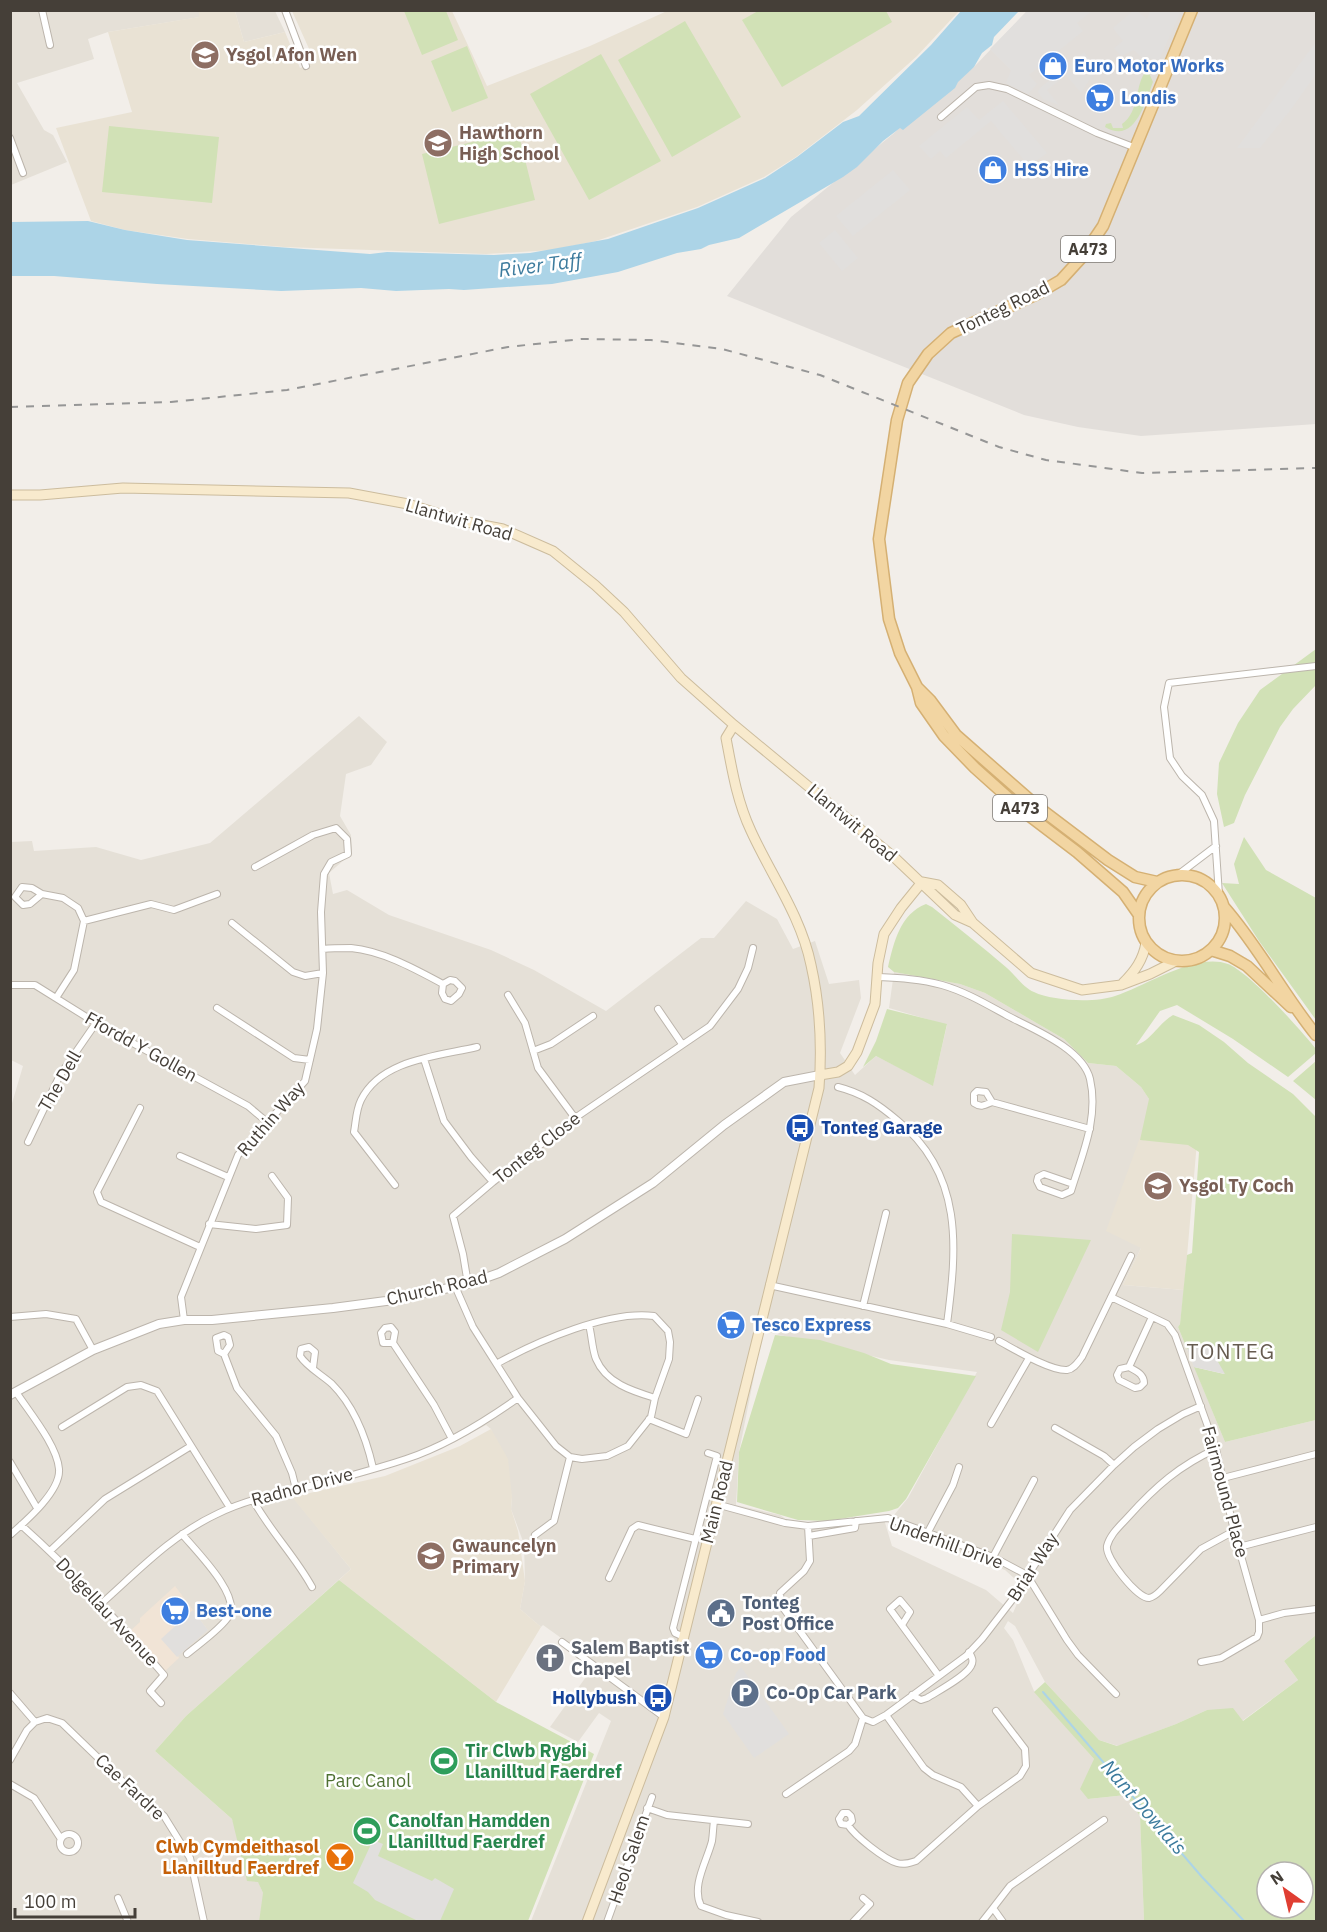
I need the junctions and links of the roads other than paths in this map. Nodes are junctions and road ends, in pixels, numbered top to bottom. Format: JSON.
{"nodes":[{"id":1,"x":42,"y":10,"type":"edge"},
{"id":2,"x":285,"y":10,"type":"edge"},
{"id":3,"x":1192,"y":10,"type":"edge"},
{"id":4,"x":50,"y":45,"type":"dead end"},
{"id":5,"x":306,"y":66,"type":"dead end"},
{"id":6,"x":941,"y":117,"type":"dead end"},
{"id":7,"x":10,"y":138,"type":"edge"},
{"id":8,"x":1136,"y":148,"type":"junction"},
{"id":9,"x":23,"y":173,"type":"dead end"},
{"id":10,"x":10,"y":495,"type":"edge"},
{"id":11,"x":1317,"y":666,"type":"edge"},
{"id":12,"x":917,"y":687,"type":"junction"},
{"id":13,"x":734,"y":725,"type":"junction"},
{"id":14,"x":1216,"y":846,"type":"junction"},
{"id":15,"x":255,"y":867,"type":"dead end"},
{"id":16,"x":1179,"y":874,"type":"junction"},
{"id":17,"x":922,"y":882,"type":"junction"},
{"id":18,"x":1157,"y":882,"type":"junction"},
{"id":19,"x":42,"y":894,"type":"dead end"},
{"id":20,"x":217,"y":894,"type":"dead end"},
{"id":21,"x":1219,"y":895,"type":"junction"},
{"id":22,"x":1224,"y":907,"type":"junction"},
{"id":23,"x":1138,"y":915,"type":"junction"},
{"id":24,"x":84,"y":921,"type":"junction"},
{"id":25,"x":232,"y":923,"type":"dead end"},
{"id":26,"x":1146,"y":943,"type":"junction"},
{"id":27,"x":753,"y":948,"type":"dead end"},
{"id":28,"x":323,"y":949,"type":"junction"},
{"id":29,"x":1211,"y":950,"type":"junction"},
{"id":30,"x":1176,"y":961,"type":"junction"},
{"id":31,"x":323,"y":973,"type":"junction"},
{"id":32,"x":878,"y":976,"type":"junction"},
{"id":33,"x":443,"y":984,"type":"dead end"},
{"id":34,"x":10,"y":985,"type":"edge"},
{"id":35,"x":1121,"y":985,"type":"junction"},
{"id":36,"x":508,"y":994,"type":"dead end"},
{"id":37,"x":56,"y":998,"type":"junction"},
{"id":38,"x":217,"y":1008,"type":"dead end"},
{"id":39,"x":658,"y":1009,"type":"dead end"},
{"id":40,"x":1296,"y":1011,"type":"junction"},
{"id":41,"x":592,"y":1016,"type":"dead end"},
{"id":42,"x":96,"y":1023,"type":"junction"},
{"id":43,"x":1317,"y":1035,"type":"edge"},
{"id":44,"x":682,"y":1044,"type":"junction"},
{"id":45,"x":477,"y":1047,"type":"dead end"},
{"id":46,"x":533,"y":1051,"type":"junction"},
{"id":47,"x":424,"y":1059,"type":"junction"},
{"id":48,"x":310,"y":1060,"type":"junction"},
{"id":49,"x":820,"y":1076,"type":"junction"},
{"id":50,"x":838,"y":1087,"type":"dead end"},
{"id":51,"x":992,"y":1102,"type":"dead end"},
{"id":52,"x":140,"y":1108,"type":"dead end"},
{"id":53,"x":575,"y":1118,"type":"junction"},
{"id":54,"x":267,"y":1122,"type":"junction"},
{"id":55,"x":1090,"y":1129,"type":"junction"},
{"id":56,"x":28,"y":1142,"type":"dead end"},
{"id":57,"x":180,"y":1156,"type":"dead end"},
{"id":58,"x":272,"y":1176,"type":"dead end"},
{"id":59,"x":228,"y":1178,"type":"junction"},
{"id":60,"x":493,"y":1182,"type":"junction"},
{"id":61,"x":1073,"y":1184,"type":"junction"},
{"id":62,"x":395,"y":1185,"type":"dead end"},
{"id":63,"x":886,"y":1213,"type":"dead end"},
{"id":64,"x":209,"y":1224,"type":"junction"},
{"id":65,"x":200,"y":1247,"type":"junction"},
{"id":66,"x":1131,"y":1256,"type":"dead end"},
{"id":67,"x":468,"y":1284,"type":"junction"},
{"id":68,"x":770,"y":1285,"type":"junction"},
{"id":69,"x":455,"y":1286,"type":"junction"},
{"id":70,"x":1111,"y":1298,"type":"junction"},
{"id":71,"x":863,"y":1306,"type":"junction"},
{"id":72,"x":10,"y":1317,"type":"edge"},
{"id":73,"x":1152,"y":1317,"type":"junction"},
{"id":74,"x":184,"y":1320,"type":"junction"},
{"id":75,"x":947,"y":1324,"type":"junction"},
{"id":76,"x":589,"y":1325,"type":"junction"},
{"id":77,"x":991,"y":1337,"type":"dead end"},
{"id":78,"x":999,"y":1341,"type":"dead end"},
{"id":79,"x":393,"y":1343,"type":"dead end"},
{"id":80,"x":93,"y":1350,"type":"junction"},
{"id":81,"x":224,"y":1354,"type":"dead end"},
{"id":82,"x":1029,"y":1358,"type":"junction"},
{"id":83,"x":498,"y":1363,"type":"junction"},
{"id":84,"x":1129,"y":1367,"type":"dead end"},
{"id":85,"x":314,"y":1368,"type":"dead end"},
{"id":86,"x":13,"y":1393,"type":"edge"},
{"id":87,"x":518,"y":1398,"type":"junction"},
{"id":88,"x":655,"y":1398,"type":"junction"},
{"id":89,"x":698,"y":1399,"type":"dead end"},
{"id":90,"x":1201,"y":1406,"type":"junction"},
{"id":91,"x":649,"y":1419,"type":"junction"},
{"id":92,"x":991,"y":1424,"type":"dead end"},
{"id":93,"x":62,"y":1426,"type":"dead end"},
{"id":94,"x":1055,"y":1428,"type":"dead end"},
{"id":95,"x":452,"y":1439,"type":"junction"},
{"id":96,"x":191,"y":1446,"type":"junction"},
{"id":97,"x":1216,"y":1449,"type":"junction"},
{"id":98,"x":708,"y":1453,"type":"dead end"},
{"id":99,"x":1317,"y":1454,"type":"edge"},
{"id":100,"x":570,"y":1457,"type":"junction"},
{"id":101,"x":10,"y":1462,"type":"edge"},
{"id":102,"x":1114,"y":1465,"type":"junction"},
{"id":103,"x":959,"y":1467,"type":"dead end"},
{"id":104,"x":373,"y":1468,"type":"junction"},
{"id":105,"x":1223,"y":1478,"type":"junction"},
{"id":106,"x":1034,"y":1480,"type":"dead end"},
{"id":107,"x":296,"y":1489,"type":"junction"},
{"id":108,"x":253,"y":1500,"type":"junction"},
{"id":109,"x":716,"y":1504,"type":"junction"},
{"id":110,"x":38,"y":1508,"type":"junction"},
{"id":111,"x":230,"y":1508,"type":"junction"},
{"id":112,"x":856,"y":1521,"type":"junction"},
{"id":113,"x":21,"y":1525,"type":"junction"},
{"id":114,"x":808,"y":1526,"type":"junction"},
{"id":115,"x":1317,"y":1527,"type":"edge"},
{"id":116,"x":1234,"y":1531,"type":"junction"},
{"id":117,"x":928,"y":1532,"type":"junction"},
{"id":118,"x":10,"y":1534,"type":"edge"},
{"id":119,"x":182,"y":1534,"type":"junction"},
{"id":120,"x":535,"y":1535,"type":"dead end"},
{"id":121,"x":809,"y":1536,"type":"junction"},
{"id":122,"x":695,"y":1539,"type":"junction"},
{"id":123,"x":1239,"y":1547,"type":"junction"},
{"id":124,"x":50,"y":1551,"type":"junction"},
{"id":125,"x":993,"y":1557,"type":"junction"},
{"id":126,"x":1027,"y":1575,"type":"junction"},
{"id":127,"x":609,"y":1578,"type":"dead end"},
{"id":128,"x":312,"y":1587,"type":"dead end"},
{"id":129,"x":102,"y":1603,"type":"junction"},
{"id":130,"x":1317,"y":1609,"type":"edge"},
{"id":131,"x":1259,"y":1620,"type":"junction"},
{"id":132,"x":902,"y":1625,"type":"dead end"},
{"id":133,"x":684,"y":1637,"type":"junction"},
{"id":134,"x":562,"y":1642,"type":"dead end"},
{"id":135,"x":969,"y":1652,"type":"junction"},
{"id":136,"x":187,"y":1654,"type":"dead end"},
{"id":137,"x":1201,"y":1662,"type":"dead end"},
{"id":138,"x":939,"y":1676,"type":"junction"},
{"id":139,"x":10,"y":1693,"type":"edge"},
{"id":140,"x":1116,"y":1694,"type":"dead end"},
{"id":141,"x":912,"y":1695,"type":"junction"},
{"id":142,"x":161,"y":1703,"type":"dead end"},
{"id":143,"x":996,"y":1711,"type":"dead end"},
{"id":144,"x":886,"y":1715,"type":"junction"},
{"id":145,"x":663,"y":1717,"type":"junction"},
{"id":146,"x":863,"y":1719,"type":"junction"},
{"id":147,"x":35,"y":1722,"type":"junction"},
{"id":148,"x":11,"y":1755,"type":"edge"},
{"id":149,"x":10,"y":1784,"type":"edge"},
{"id":150,"x":786,"y":1794,"type":"dead end"},
{"id":151,"x":652,"y":1797,"type":"dead end"},
{"id":152,"x":978,"y":1806,"type":"junction"},
{"id":153,"x":647,"y":1808,"type":"junction"},
{"id":154,"x":1104,"y":1820,"type":"dead end"},
{"id":155,"x":714,"y":1821,"type":"junction"},
{"id":156,"x":748,"y":1824,"type":"dead end"},
{"id":157,"x":848,"y":1825,"type":"dead end"},
{"id":158,"x":61,"y":1839,"type":"dead end"},
{"id":159,"x":118,"y":1898,"type":"dead end"},
{"id":160,"x":863,"y":1898,"type":"dead end"},
{"id":161,"x":993,"y":1908,"type":"junction"},
{"id":162,"x":128,"y":1922,"type":"edge"},
{"id":163,"x":204,"y":1922,"type":"edge"},
{"id":164,"x":587,"y":1922,"type":"edge"},
{"id":165,"x":607,"y":1922,"type":"edge"},
{"id":166,"x":758,"y":1922,"type":"edge"},
{"id":167,"x":853,"y":1922,"type":"edge"},
{"id":168,"x":982,"y":1922,"type":"edge"},
{"id":169,"x":1004,"y":1922,"type":"edge"}],
"edges":[{"from":1,"to":4,"type":"street"},
{"from":2,"to":5,"type":"street"},
{"from":3,"to":8,"type":"main road","name":"Tonteg Road","number":"A473"},
{"from":6,"to":8,"type":"street"},
{"from":7,"to":9,"type":"street"},
{"from":8,"to":12,"type":"main road","name":"Tonteg Road","number":"A473"},
{"from":10,"to":13,"type":"main road","name":"Llantwit Road"},
{"from":11,"to":14,"type":"street"},
{"from":12,"to":18,"type":"main road","name":"Tonteg Road","number":"A473"},
{"from":12,"to":23,"type":"main road","name":"Tonteg Road","number":"A473"},
{"from":13,"to":17,"type":"main road","name":"Llantwit Road"},
{"from":13,"to":49,"type":"main road","name":"Main Road"},
{"from":14,"to":16,"type":"street"},
{"from":14,"to":21,"type":"street"},
{"from":15,"to":28,"type":"street","name":"Ruthin Way"},
{"from":16,"to":18,"type":"main road"},
{"from":16,"to":21,"type":"main road"},
{"from":17,"to":32,"type":"main road"},
{"from":17,"to":35,"type":"main road","name":"Llantwit Road"},
{"from":18,"to":23,"type":"main road"},
{"from":19,"to":24,"type":"street"},
{"from":20,"to":24,"type":"street"},
{"from":21,"to":22,"type":"main road"},
{"from":22,"to":29,"type":"main road"},
{"from":22,"to":40,"type":"main road"},
{"from":23,"to":26,"type":"main road"},
{"from":24,"to":37,"type":"street"},
{"from":25,"to":31,"type":"street"},
{"from":26,"to":30,"type":"main road"},
{"from":26,"to":35,"type":"main road"},
{"from":27,"to":44,"type":"street","name":"Tonteg Close"},
{"from":28,"to":31,"type":"street","name":"Ruthin Way"},
{"from":28,"to":33,"type":"street"},
{"from":29,"to":30,"type":"main road"},
{"from":29,"to":40,"type":"main road"},
{"from":30,"to":35,"type":"main road"},
{"from":31,"to":48,"type":"street","name":"Ruthin Way"},
{"from":32,"to":49,"type":"main road"},
{"from":32,"to":55,"type":"street"},
{"from":34,"to":37,"type":"street","name":"Ffordd Y Gollen"},
{"from":36,"to":46,"type":"street"},
{"from":37,"to":42,"type":"street","name":"Ffordd Y Gollen"},
{"from":38,"to":48,"type":"street"},
{"from":39,"to":44,"type":"street"},
{"from":40,"to":43,"type":"main road"},
{"from":41,"to":46,"type":"street"},
{"from":42,"to":54,"type":"street","name":"Ffordd Y Gollen"},
{"from":42,"to":56,"type":"street","name":"The Dell"},
{"from":44,"to":53,"type":"street","name":"Tonteg Close"},
{"from":45,"to":47,"type":"street"},
{"from":46,"to":53,"type":"street"},
{"from":47,"to":60,"type":"street"},
{"from":47,"to":62,"type":"street"},
{"from":48,"to":54,"type":"street","name":"Ruthin Way"},
{"from":49,"to":67,"type":"street","name":"Church Road"},
{"from":49,"to":68,"type":"main road","name":"Main Road"},
{"from":50,"to":75,"type":"street"},
{"from":51,"to":55,"type":"street"},
{"from":52,"to":65,"type":"street"},
{"from":53,"to":60,"type":"street","name":"Tonteg Close"},
{"from":54,"to":59,"type":"street","name":"Ruthin Way"},
{"from":55,"to":61,"type":"street"},
{"from":57,"to":59,"type":"street"},
{"from":58,"to":64,"type":"street"},
{"from":59,"to":64,"type":"street","name":"Ruthin Way"},
{"from":60,"to":67,"type":"street","name":"Tonteg Close"},
{"from":61,"to":61,"type":"street"},
{"from":63,"to":71,"type":"street"},
{"from":64,"to":65,"type":"street","name":"Ruthin Way"},
{"from":65,"to":74,"type":"street","name":"Ruthin Way"},
{"from":66,"to":70,"type":"street"},
{"from":67,"to":69,"type":"street","name":"Church Road"},
{"from":68,"to":71,"type":"street"},
{"from":68,"to":109,"type":"main road","name":"Main Road"},
{"from":69,"to":74,"type":"street","name":"Church Road"},
{"from":69,"to":83,"type":"street"},
{"from":70,"to":73,"type":"street","name":"Fairmound Place"},
{"from":70,"to":82,"type":"street"},
{"from":71,"to":75,"type":"street"},
{"from":72,"to":80,"type":"street"},
{"from":73,"to":84,"type":"street"},
{"from":73,"to":90,"type":"street","name":"Fairmound Place"},
{"from":74,"to":80,"type":"street","name":"Church Road"},
{"from":75,"to":77,"type":"street"},
{"from":76,"to":83,"type":"street"},
{"from":76,"to":88,"type":"street"},
{"from":76,"to":88,"type":"street"},
{"from":78,"to":82,"type":"street"},
{"from":79,"to":95,"type":"street"},
{"from":80,"to":86,"type":"street","name":"Church Road"},
{"from":81,"to":107,"type":"street"},
{"from":82,"to":92,"type":"street"},
{"from":83,"to":87,"type":"street"},
{"from":85,"to":104,"type":"street"},
{"from":86,"to":110,"type":"street"},
{"from":87,"to":95,"type":"street","name":"Radnor Drive"},
{"from":87,"to":100,"type":"street"},
{"from":88,"to":91,"type":"street"},
{"from":89,"to":91,"type":"street"},
{"from":90,"to":97,"type":"street","name":"Fairmound Place"},
{"from":90,"to":102,"type":"street","name":"Briar Way"},
{"from":91,"to":100,"type":"street"},
{"from":93,"to":96,"type":"street"},
{"from":94,"to":102,"type":"street"},
{"from":95,"to":104,"type":"street","name":"Radnor Drive"},
{"from":96,"to":111,"type":"street"},
{"from":96,"to":124,"type":"street"},
{"from":97,"to":105,"type":"street","name":"Fairmound Place"},
{"from":97,"to":116,"type":"street"},
{"from":98,"to":122,"type":"street"},
{"from":99,"to":105,"type":"street"},
{"from":100,"to":120,"type":"street"},
{"from":101,"to":110,"type":"street"},
{"from":102,"to":126,"type":"street","name":"Briar Way"},
{"from":103,"to":117,"type":"street"},
{"from":104,"to":107,"type":"street","name":"Radnor Drive"},
{"from":105,"to":116,"type":"street","name":"Fairmound Place"},
{"from":106,"to":125,"type":"street"},
{"from":107,"to":108,"type":"street","name":"Radnor Drive"},
{"from":108,"to":111,"type":"street","name":"Radnor Drive"},
{"from":108,"to":128,"type":"street"},
{"from":109,"to":114,"type":"street","name":"Underhill Drive"},
{"from":109,"to":133,"type":"main road","name":"Main Road"},
{"from":110,"to":113,"type":"street"},
{"from":111,"to":119,"type":"street","name":"Radnor Drive"},
{"from":112,"to":114,"type":"street","name":"Underhill Drive"},
{"from":112,"to":117,"type":"street","name":"Underhill Drive"},
{"from":112,"to":121,"type":"street"},
{"from":113,"to":118,"type":"street"},
{"from":113,"to":124,"type":"street","name":"Dolgellau Avenue"},
{"from":114,"to":121,"type":"street"},
{"from":115,"to":123,"type":"street"},
{"from":116,"to":123,"type":"street","name":"Fairmound Place"},
{"from":117,"to":125,"type":"street","name":"Underhill Drive"},
{"from":119,"to":129,"type":"street","name":"Radnor Drive"},
{"from":119,"to":136,"type":"street"},
{"from":121,"to":146,"type":"street"},
{"from":122,"to":127,"type":"street"},
{"from":122,"to":133,"type":"street"},
{"from":123,"to":131,"type":"street","name":"Fairmound Place"},
{"from":124,"to":129,"type":"street","name":"Dolgellau Avenue"},
{"from":125,"to":126,"type":"street","name":"Underhill Drive"},
{"from":126,"to":135,"type":"street","name":"Briar Way"},
{"from":126,"to":140,"type":"street"},
{"from":129,"to":142,"type":"street","name":"Dolgellau Avenue"},
{"from":130,"to":131,"type":"street"},
{"from":131,"to":137,"type":"street"},
{"from":132,"to":138,"type":"street"},
{"from":133,"to":145,"type":"main road","name":"Main Road"},
{"from":134,"to":145,"type":"street"},
{"from":135,"to":138,"type":"street","name":"Briar Way"},
{"from":135,"to":141,"type":"street"},
{"from":138,"to":141,"type":"street","name":"Briar Way"},
{"from":139,"to":147,"type":"street"},
{"from":141,"to":144,"type":"street","name":"Briar Way"},
{"from":143,"to":152,"type":"street"},
{"from":144,"to":146,"type":"street","name":"Briar Way"},
{"from":144,"to":152,"type":"street"},
{"from":145,"to":164,"type":"main road","name":"Main Road"},
{"from":146,"to":150,"type":"street"},
{"from":147,"to":148,"type":"street"},
{"from":147,"to":163,"type":"street","name":"Cae Fardre"},
{"from":149,"to":158,"type":"street"},
{"from":151,"to":153,"type":"street","name":"Heol Salem"},
{"from":152,"to":157,"type":"street"},
{"from":153,"to":155,"type":"street"},
{"from":153,"to":165,"type":"street","name":"Heol Salem"},
{"from":154,"to":161,"type":"street"},
{"from":155,"to":156,"type":"street"},
{"from":155,"to":166,"type":"street"},
{"from":159,"to":162,"type":"street"},
{"from":160,"to":167,"type":"street"},
{"from":161,"to":168,"type":"street"},
{"from":161,"to":169,"type":"street"}]}
